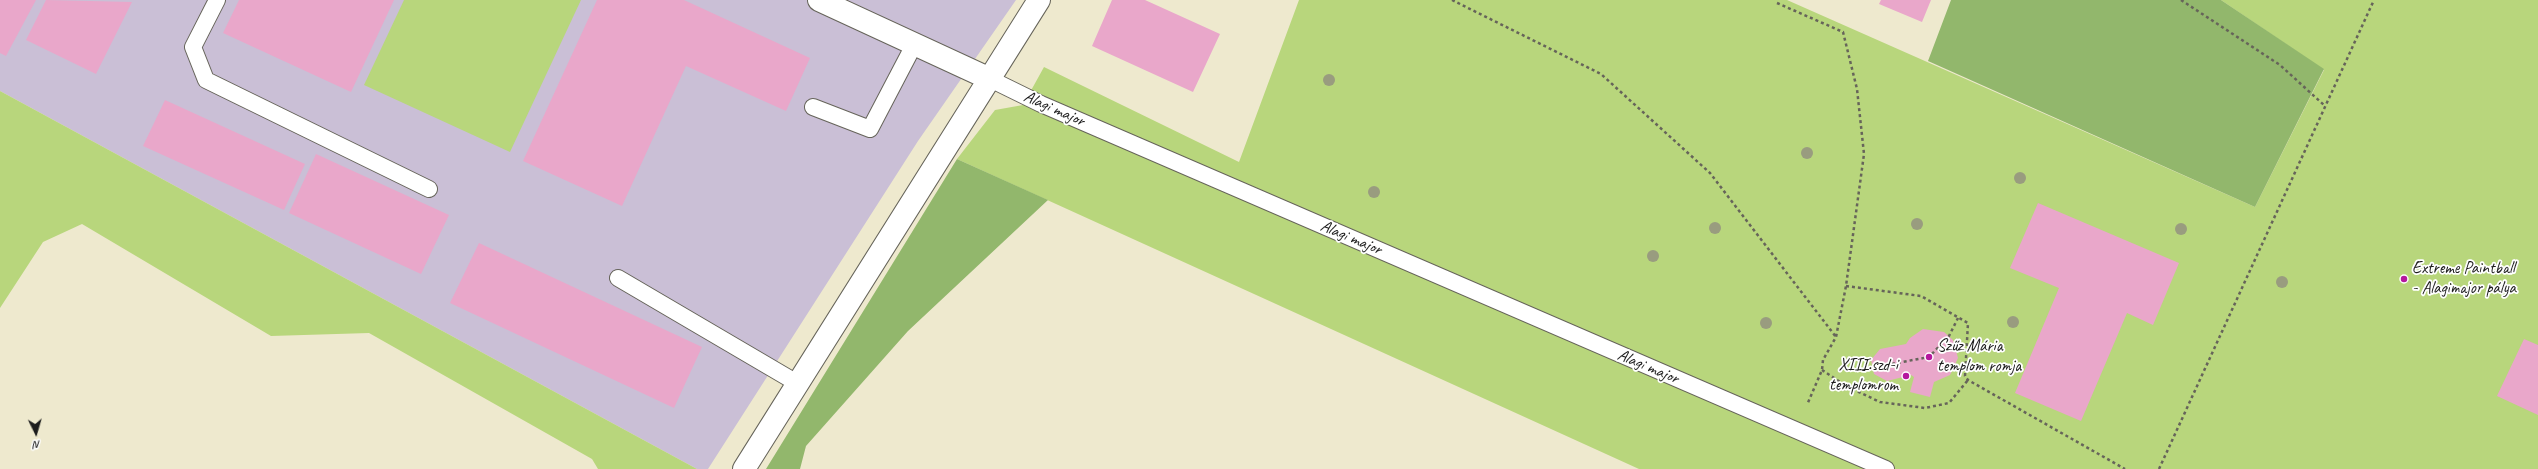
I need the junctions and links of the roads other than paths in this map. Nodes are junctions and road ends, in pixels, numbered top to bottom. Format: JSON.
{"nodes":[{"id":1,"x":217,"y":0,"type":"edge"},
{"id":2,"x":819,"y":0,"type":"edge"},
{"id":3,"x":1039,"y":0,"type":"edge"},
{"id":4,"x":914,"y":43,"type":"junction"},
{"id":5,"x":990,"y":79,"type":"junction"},
{"id":6,"x":813,"y":107,"type":"dead end"},
{"id":7,"x":429,"y":189,"type":"dead end"},
{"id":8,"x":618,"y":278,"type":"dead end"},
{"id":9,"x":797,"y":383,"type":"junction"},
{"id":10,"x":744,"y":469,"type":"edge"},
{"id":11,"x":1886,"y":469,"type":"edge"}],
"edges":[{"from":1,"to":7,"type":"lane"},
{"from":2,"to":4,"type":"street","name":"Alagi major"},
{"from":3,"to":5,"type":"street"},
{"from":4,"to":5,"type":"street","name":"Alagi major"},
{"from":4,"to":6,"type":"lane"},
{"from":5,"to":9,"type":"street"},
{"from":5,"to":11,"type":"lane","name":"Alagi major"},
{"from":8,"to":9,"type":"lane"},
{"from":9,"to":10,"type":"street"}]}
